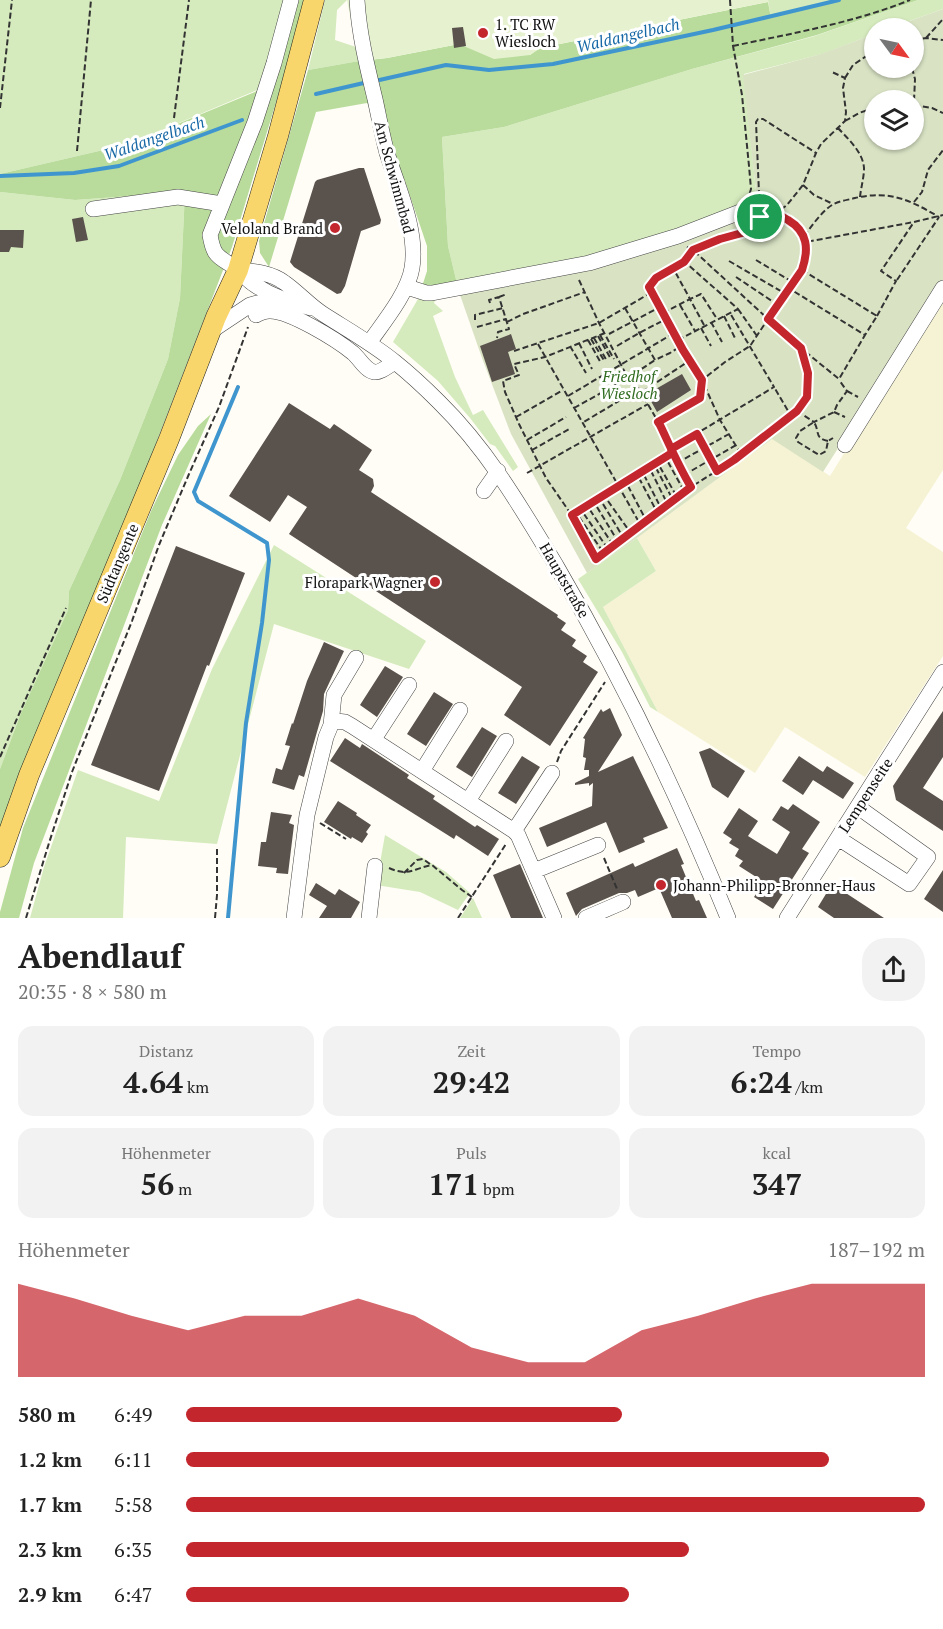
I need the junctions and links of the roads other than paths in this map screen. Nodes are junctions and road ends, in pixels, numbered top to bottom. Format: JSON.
{"nodes":[{"id":1,"x":291,"y":0,"type":"edge"},
{"id":2,"x":314,"y":0,"type":"edge"},
{"id":3,"x":357,"y":0,"type":"edge"},
{"id":4,"x":222,"y":204,"type":"junction"},
{"id":5,"x":93,"y":209,"type":"dead end"},
{"id":6,"x":740,"y":212,"type":"road end"},
{"id":7,"x":238,"y":270,"type":"junction"},
{"id":8,"x":407,"y":287,"type":"junction"},
{"id":9,"x":943,"y":288,"type":"edge"},
{"id":10,"x":276,"y":298,"type":"junction"},
{"id":11,"x":314,"y":308,"type":"junction"},
{"id":12,"x":256,"y":315,"type":"road end"},
{"id":13,"x":211,"y":331,"type":"junction"},
{"id":14,"x":369,"y":343,"type":"junction"},
{"id":15,"x":395,"y":362,"type":"junction"},
{"id":16,"x":841,"y":440,"type":"road end"},
{"id":17,"x":498,"y":471,"type":"junction"},
{"id":18,"x":484,"y":491,"type":"dead end"},
{"id":19,"x":356,"y":658,"type":"dead end"},
{"id":20,"x":943,"y":672,"type":"edge"},
{"id":21,"x":409,"y":685,"type":"dead end"},
{"id":22,"x":460,"y":710,"type":"dead end"},
{"id":23,"x":331,"y":725,"type":"junction"},
{"id":24,"x":374,"y":739,"type":"junction"},
{"id":25,"x":506,"y":741,"type":"dead end"},
{"id":26,"x":422,"y":771,"type":"junction"},
{"id":27,"x":552,"y":773,"type":"road end"},
{"id":28,"x":468,"y":801,"type":"junction"},
{"id":29,"x":858,"y":807,"type":"junction"},
{"id":30,"x":514,"y":831,"type":"junction"},
{"id":31,"x":838,"y":838,"type":"junction"},
{"id":32,"x":598,"y":844,"type":"road end"},
{"id":33,"x":0,"y":857,"type":"edge"},
{"id":34,"x":375,"y":866,"type":"road end"},
{"id":35,"x":534,"y":871,"type":"junction"},
{"id":36,"x":623,"y":902,"type":"road end"},
{"id":37,"x":294,"y":918,"type":"edge"},
{"id":38,"x":369,"y":918,"type":"edge"},
{"id":39,"x":554,"y":918,"type":"edge"},
{"id":40,"x":586,"y":918,"type":"edge"},
{"id":41,"x":728,"y":918,"type":"edge"},
{"id":42,"x":787,"y":918,"type":"edge"}],
"edges":[{"from":1,"to":4,"type":"street"},
{"from":2,"to":7,"type":"main road","name":"Südtangente"},
{"from":3,"to":8,"type":"street","name":"Am Schwimmbad"},
{"from":4,"to":5,"type":"street"},
{"from":4,"to":7,"type":"street"},
{"from":6,"to":8,"type":"street"},
{"from":7,"to":10,"type":"street","name":"Hauptstraße"},
{"from":7,"to":11,"type":"street","name":"Hauptstraße"},
{"from":7,"to":13,"type":"main road","name":"Südtangente"},
{"from":8,"to":14,"type":"street","name":"Am Schwimmbad"},
{"from":9,"to":16,"type":"street"},
{"from":10,"to":11,"type":"street","name":"Hauptstraße"},
{"from":10,"to":13,"type":"street"},
{"from":11,"to":14,"type":"street","name":"Hauptstraße"},
{"from":12,"to":15,"type":"street"},
{"from":13,"to":33,"type":"main road","name":"Südtangente"},
{"from":14,"to":15,"type":"street","name":"Hauptstraße"},
{"from":15,"to":17,"type":"street","name":"Hauptstraße"},
{"from":17,"to":18,"type":"street"},
{"from":17,"to":41,"type":"street","name":"Hauptstraße"},
{"from":19,"to":23,"type":"street"},
{"from":20,"to":29,"type":"street","name":"Lempenseite"},
{"from":21,"to":24,"type":"street"},
{"from":22,"to":26,"type":"street"},
{"from":23,"to":24,"type":"street"},
{"from":23,"to":37,"type":"street"},
{"from":24,"to":26,"type":"street"},
{"from":25,"to":28,"type":"street"},
{"from":26,"to":28,"type":"street"},
{"from":27,"to":30,"type":"street"},
{"from":28,"to":30,"type":"street"},
{"from":29,"to":31,"type":"street","name":"Lempenseite"},
{"from":29,"to":31,"type":"street"},
{"from":30,"to":35,"type":"street"},
{"from":31,"to":42,"type":"street","name":"Lempenseite"},
{"from":32,"to":35,"type":"street"},
{"from":34,"to":38,"type":"street"},
{"from":35,"to":39,"type":"street"},
{"from":36,"to":40,"type":"street"}]}
